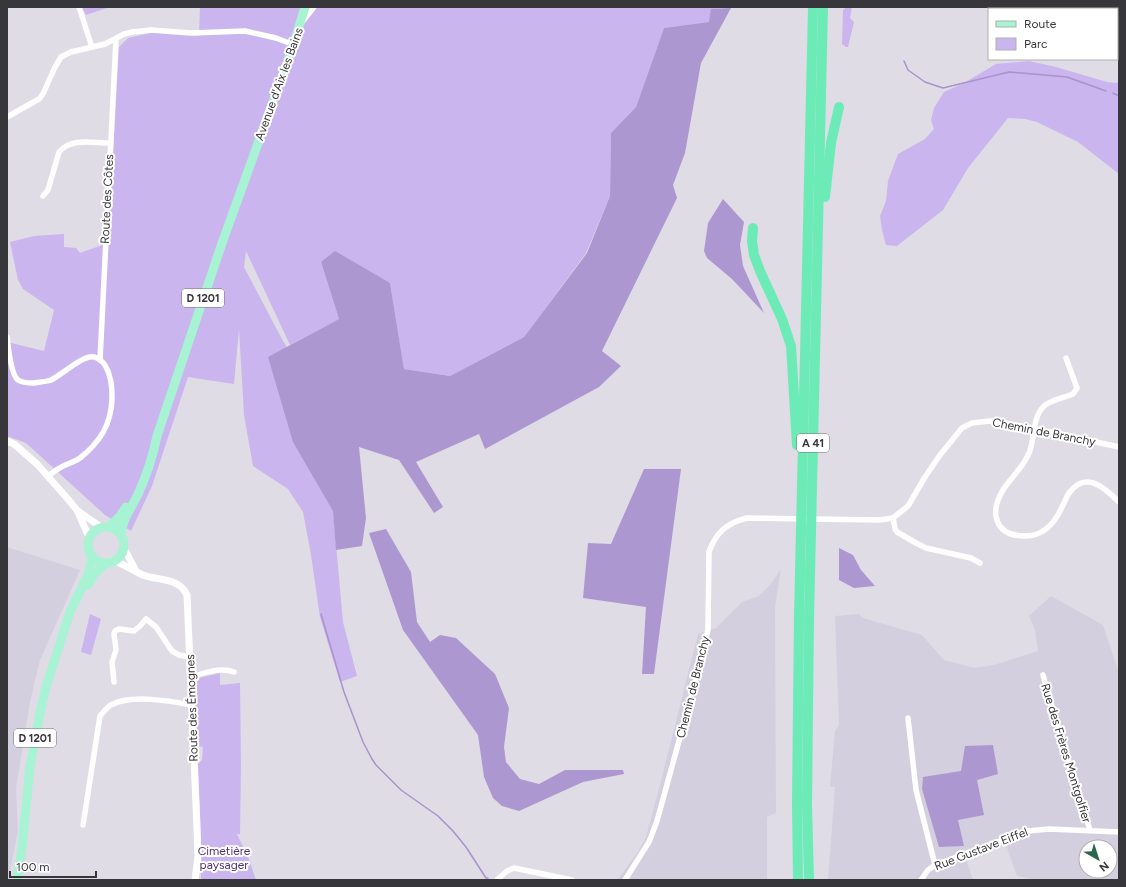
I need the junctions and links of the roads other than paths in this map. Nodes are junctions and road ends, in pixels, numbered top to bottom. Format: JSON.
{"nodes":[{"id":1,"x":79,"y":7,"type":"edge"},
{"id":2,"x":300,"y":7,"type":"edge"},
{"id":3,"x":305,"y":7,"type":"edge"},
{"id":4,"x":314,"y":7,"type":"edge"},
{"id":5,"x":813,"y":7,"type":"edge"},
{"id":6,"x":823,"y":7,"type":"edge"},
{"id":7,"x":301,"y":23,"type":"junction"},
{"id":8,"x":116,"y":39,"type":"junction"},
{"id":9,"x":289,"y":42,"type":"junction"},
{"id":10,"x":92,"y":47,"type":"junction"},
{"id":11,"x":839,"y":107,"type":"dead end"},
{"id":12,"x":7,"y":117,"type":"edge"},
{"id":13,"x":110,"y":143,"type":"junction"},
{"id":14,"x":251,"y":160,"type":"junction"},
{"id":15,"x":43,"y":196,"type":"dead end"},
{"id":16,"x":753,"y":228,"type":"dead end"},
{"id":17,"x":7,"y":337,"type":"edge"},
{"id":18,"x":815,"y":346,"type":"junction"},
{"id":19,"x":1066,"y":358,"type":"dead end"},
{"id":20,"x":100,"y":360,"type":"junction"},
{"id":21,"x":1035,"y":429,"type":"junction"},
{"id":22,"x":157,"y":436,"type":"junction"},
{"id":23,"x":7,"y":441,"type":"edge"},
{"id":24,"x":1119,"y":447,"type":"edge"},
{"id":25,"x":48,"y":476,"type":"junction"},
{"id":26,"x":1119,"y":502,"type":"edge"},
{"id":27,"x":77,"y":510,"type":"junction"},
{"id":28,"x":894,"y":518,"type":"junction"},
{"id":29,"x":105,"y":527,"type":"junction"},
{"id":30,"x":801,"y":528,"type":"junction"},
{"id":31,"x":121,"y":535,"type":"junction"},
{"id":32,"x":89,"y":537,"type":"junction"},
{"id":33,"x":124,"y":548,"type":"junction"},
{"id":34,"x":92,"y":558,"type":"junction"},
{"id":35,"x":115,"y":562,"type":"junction"},
{"id":36,"x":980,"y":563,"type":"dead end"},
{"id":37,"x":105,"y":564,"type":"junction"},
{"id":38,"x":136,"y":571,"type":"junction"},
{"id":39,"x":65,"y":631,"type":"junction"},
{"id":40,"x":190,"y":657,"type":"junction"},
{"id":41,"x":234,"y":672,"type":"dead end"},
{"id":42,"x":1043,"y":675,"type":"dead end"},
{"id":43,"x":191,"y":677,"type":"junction"},
{"id":44,"x":114,"y":682,"type":"dead end"},
{"id":45,"x":192,"y":705,"type":"junction"},
{"id":46,"x":908,"y":718,"type":"dead end"},
{"id":47,"x":82,"y":825,"type":"dead end"},
{"id":48,"x":1090,"y":830,"type":"junction"},
{"id":49,"x":1119,"y":832,"type":"edge"},
{"id":50,"x":22,"y":848,"type":"junction"},
{"id":51,"x":935,"y":865,"type":"junction"},
{"id":52,"x":17,"y":880,"type":"edge"},
{"id":53,"x":22,"y":880,"type":"edge"},
{"id":54,"x":195,"y":880,"type":"edge"},
{"id":55,"x":497,"y":880,"type":"edge"},
{"id":56,"x":572,"y":880,"type":"edge"},
{"id":57,"x":625,"y":880,"type":"edge"},
{"id":58,"x":798,"y":880,"type":"edge"},
{"id":59,"x":809,"y":880,"type":"edge"},
{"id":60,"x":921,"y":880,"type":"edge"}],
"edges":[{"from":1,"to":10,"type":"street"},
{"from":2,"to":9,"type":"main road","name":"Avenue d'Aix les Bains","number":"D 1201"},
{"from":3,"to":7,"type":"main road","name":"Avenue d'Aix les Bains","number":"D 1201"},
{"from":4,"to":7,"type":"street"},
{"from":5,"to":30,"type":"highway","number":"A 41"},
{"from":6,"to":18,"type":"highway","number":"A 41"},
{"from":7,"to":14,"type":"main road","name":"Avenue d'Aix les Bains","number":"D 1201"},
{"from":8,"to":9,"type":"street"},
{"from":8,"to":10,"type":"street"},
{"from":8,"to":13,"type":"street","name":"Route des Côtes"},
{"from":9,"to":14,"type":"main road","name":"Avenue d'Aix les Bains","number":"D 1201"},
{"from":10,"to":12,"type":"street"},
{"from":11,"to":18,"type":"highway"},
{"from":13,"to":15,"type":"street"},
{"from":13,"to":20,"type":"street","name":"Route des Côtes"},
{"from":14,"to":22,"type":"main road","name":"Avenue d'Aix les Bains","number":"D 1201"},
{"from":16,"to":30,"type":"highway"},
{"from":17,"to":20,"type":"street"},
{"from":18,"to":59,"type":"highway","number":"A 41"},
{"from":19,"to":21,"type":"street"},
{"from":20,"to":25,"type":"street"},
{"from":21,"to":24,"type":"street","name":"Chemin de Branchy"},
{"from":21,"to":26,"type":"street"},
{"from":21,"to":28,"type":"street","name":"Chemin de Branchy"},
{"from":22,"to":29,"type":"main road","name":"Avenue d'Aix les Bains"},
{"from":22,"to":31,"type":"main road","name":"Avenue d'Aix les Bains"},
{"from":23,"to":25,"type":"street"},
{"from":25,"to":27,"type":"street"},
{"from":27,"to":29,"type":"street"},
{"from":27,"to":32,"type":"street"},
{"from":28,"to":36,"type":"street"},
{"from":28,"to":57,"type":"street","name":"Chemin de Branchy"},
{"from":29,"to":31,"type":"main road"},
{"from":29,"to":32,"type":"main road"},
{"from":30,"to":58,"type":"highway","number":"A 41"},
{"from":31,"to":33,"type":"main road"},
{"from":32,"to":34,"type":"main road"},
{"from":33,"to":35,"type":"main road"},
{"from":33,"to":38,"type":"street"},
{"from":34,"to":37,"type":"main road"},
{"from":34,"to":39,"type":"main road"},
{"from":35,"to":37,"type":"main road"},
{"from":35,"to":38,"type":"street","name":"Route des Émognes"},
{"from":37,"to":39,"type":"main road"},
{"from":38,"to":40,"type":"street","name":"Route des Émognes"},
{"from":39,"to":50,"type":"main road","number":"D 1201"},
{"from":40,"to":43,"type":"street","name":"Route des Émognes"},
{"from":40,"to":44,"type":"street"},
{"from":41,"to":43,"type":"street"},
{"from":42,"to":48,"type":"street","name":"Rue des Frères Montgolfier"},
{"from":43,"to":45,"type":"street","name":"Route des Émognes"},
{"from":45,"to":47,"type":"street"},
{"from":45,"to":54,"type":"street","name":"Route des Émognes"},
{"from":46,"to":51,"type":"street"},
{"from":48,"to":49,"type":"street","name":"Rue Gustave Eiffel"},
{"from":48,"to":51,"type":"street","name":"Rue Gustave Eiffel"},
{"from":50,"to":52,"type":"main road","number":"D 1201"},
{"from":50,"to":53,"type":"main road","number":"D 1201"},
{"from":51,"to":60,"type":"street","name":"Rue Gustave Eiffel"},
{"from":55,"to":56,"type":"street"}]}
